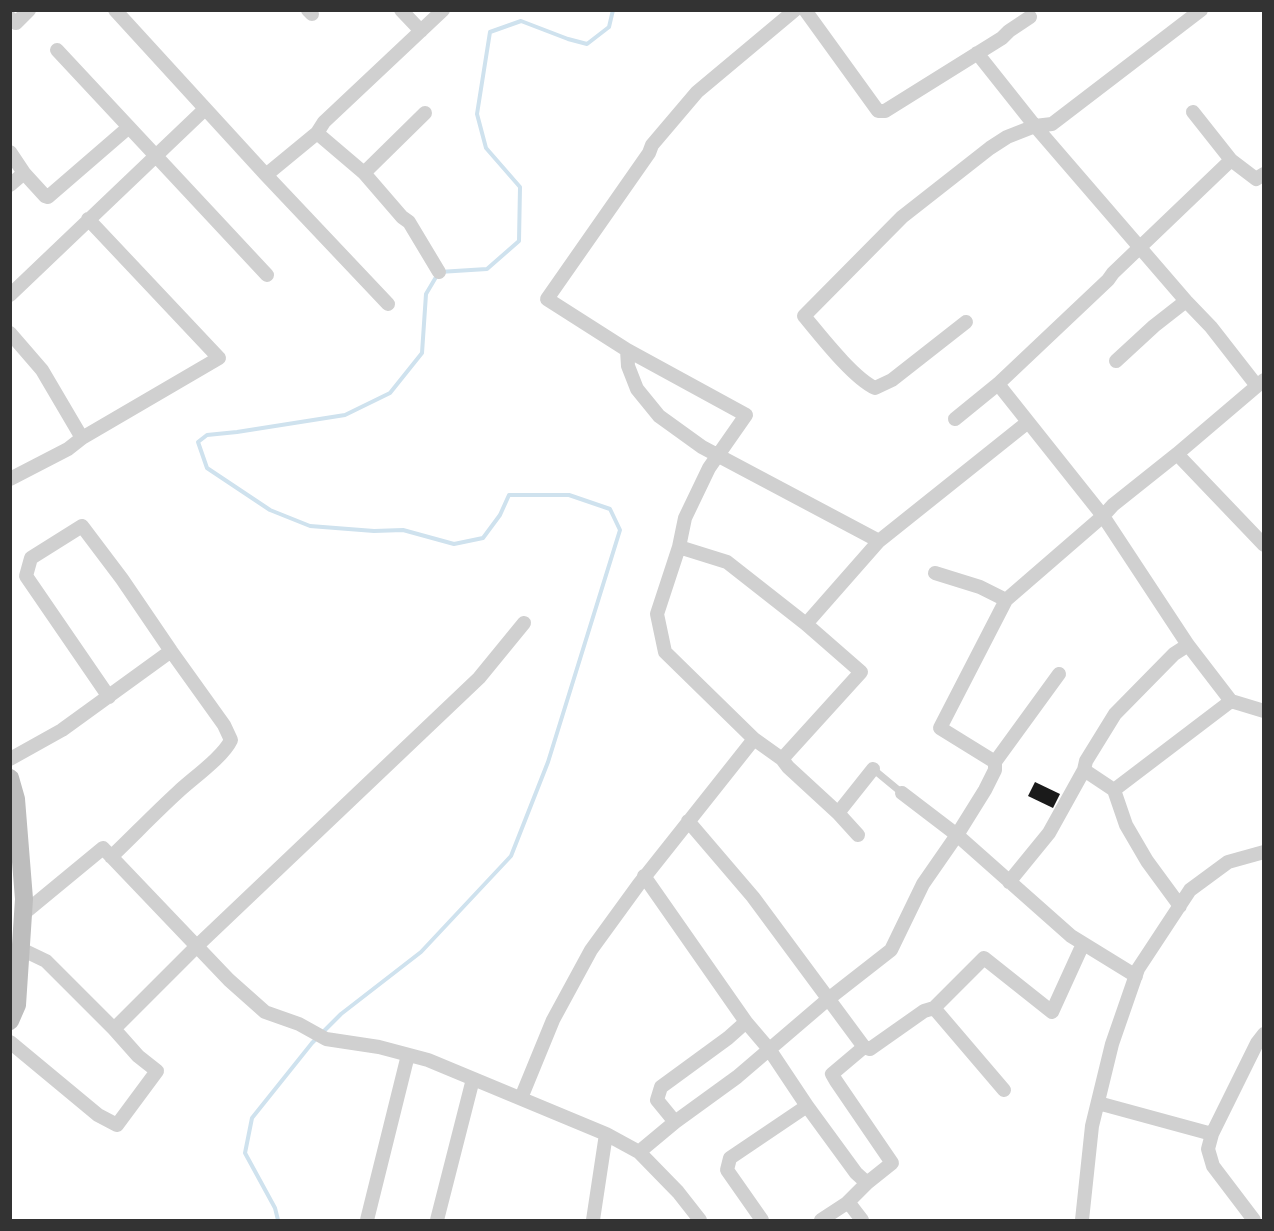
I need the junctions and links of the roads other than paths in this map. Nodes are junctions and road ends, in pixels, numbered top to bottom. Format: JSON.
{"nodes":[{"id":1,"x":29,"y":10,"type":"edge"},
{"id":2,"x":115,"y":10,"type":"edge"},
{"id":3,"x":401,"y":10,"type":"edge"},
{"id":4,"x":443,"y":10,"type":"edge"},
{"id":5,"x":795,"y":10,"type":"edge"},
{"id":6,"x":805,"y":10,"type":"edge"},
{"id":7,"x":1201,"y":10,"type":"edge"},
{"id":8,"x":1030,"y":17,"type":"dead end"},
{"id":9,"x":10,"y":18,"type":"edge"},
{"id":10,"x":421,"y":31,"type":"junction"},
{"id":11,"x":57,"y":50,"type":"dead end"},
{"id":12,"x":977,"y":53,"type":"junction"},
{"id":13,"x":205,"y":109,"type":"junction"},
{"id":14,"x":1193,"y":112,"type":"dead end"},
{"id":15,"x":425,"y":113,"type":"dead end"},
{"id":16,"x":1035,"y":126,"type":"junction"},
{"id":17,"x":129,"y":127,"type":"junction"},
{"id":18,"x":317,"y":133,"type":"junction"},
{"id":19,"x":10,"y":152,"type":"edge"},
{"id":20,"x":156,"y":156,"type":"junction"},
{"id":21,"x":1231,"y":160,"type":"junction"},
{"id":22,"x":24,"y":173,"type":"junction"},
{"id":23,"x":364,"y":173,"type":"junction"},
{"id":24,"x":1263,"y":174,"type":"edge"},
{"id":25,"x":266,"y":175,"type":"junction"},
{"id":26,"x":10,"y":185,"type":"edge"},
{"id":27,"x":88,"y":219,"type":"junction"},
{"id":28,"x":1140,"y":248,"type":"junction"},
{"id":29,"x":439,"y":272,"type":"dead end"},
{"id":30,"x":267,"y":275,"type":"dead end"},
{"id":31,"x":10,"y":295,"type":"edge"},
{"id":32,"x":1186,"y":301,"type":"junction"},
{"id":33,"x":388,"y":304,"type":"dead end"},
{"id":34,"x":966,"y":322,"type":"dead end"},
{"id":35,"x":10,"y":333,"type":"edge"},
{"id":36,"x":627,"y":350,"type":"junction"},
{"id":37,"x":1116,"y":361,"type":"dead end"},
{"id":38,"x":1260,"y":383,"type":"edge"},
{"id":39,"x":998,"y":384,"type":"junction"},
{"id":40,"x":954,"y":419,"type":"dead end"},
{"id":41,"x":1028,"y":422,"type":"junction"},
{"id":42,"x":82,"y":438,"type":"junction"},
{"id":43,"x":1177,"y":453,"type":"junction"},
{"id":44,"x":719,"y":456,"type":"junction"},
{"id":45,"x":12,"y":474,"type":"edge"},
{"id":46,"x":1103,"y":516,"type":"junction"},
{"id":47,"x":879,"y":541,"type":"junction"},
{"id":48,"x":1263,"y":545,"type":"edge"},
{"id":49,"x":679,"y":547,"type":"junction"},
{"id":50,"x":935,"y":573,"type":"dead end"},
{"id":51,"x":1006,"y":600,"type":"junction"},
{"id":52,"x":524,"y":623,"type":"dead end"},
{"id":53,"x":806,"y":624,"type":"junction"},
{"id":54,"x":1188,"y":645,"type":"junction"},
{"id":55,"x":171,"y":651,"type":"junction"},
{"id":56,"x":1059,"y":674,"type":"dead end"},
{"id":57,"x":109,"y":697,"type":"junction"},
{"id":58,"x":1231,"y":700,"type":"junction"},
{"id":59,"x":1263,"y":711,"type":"edge"},
{"id":60,"x":753,"y":739,"type":"junction"},
{"id":61,"x":10,"y":759,"type":"edge"},
{"id":62,"x":782,"y":759,"type":"junction"},
{"id":63,"x":995,"y":762,"type":"junction"},
{"id":64,"x":873,"y":769,"type":"joint"},
{"id":65,"x":1084,"y":770,"type":"junction"},
{"id":66,"x":10,"y":778,"type":"edge"},
{"id":67,"x":1114,"y":790,"type":"junction"},
{"id":68,"x":902,"y":794,"type":"joint"},
{"id":69,"x":838,"y":813,"type":"junction"},
{"id":70,"x":688,"y":821,"type":"junction"},
{"id":71,"x":858,"y":835,"type":"dead end"},
{"id":72,"x":957,"y":835,"type":"junction"},
{"id":73,"x":1263,"y":852,"type":"edge"},
{"id":74,"x":111,"y":857,"type":"junction"},
{"id":75,"x":645,"y":876,"type":"junction"},
{"id":76,"x":1009,"y":882,"type":"junction"},
{"id":77,"x":1179,"y":906,"type":"junction"},
{"id":78,"x":19,"y":932,"type":"edge"},
{"id":79,"x":1083,"y":944,"type":"junction"},
{"id":80,"x":197,"y":946,"type":"junction"},
{"id":81,"x":1136,"y":976,"type":"junction"},
{"id":82,"x":827,"y":1000,"type":"junction"},
{"id":83,"x":934,"y":1008,"type":"junction"},
{"id":84,"x":10,"y":1021,"type":"edge"},
{"id":85,"x":746,"y":1022,"type":"junction"},
{"id":86,"x":114,"y":1029,"type":"junction"},
{"id":87,"x":1263,"y":1034,"type":"edge"},
{"id":88,"x":10,"y":1042,"type":"edge"},
{"id":89,"x":864,"y":1047,"type":"junction"},
{"id":90,"x":769,"y":1049,"type":"junction"},
{"id":91,"x":408,"y":1055,"type":"junction"},
{"id":92,"x":473,"y":1079,"type":"junction"},
{"id":93,"x":1004,"y":1090,"type":"dead end"},
{"id":94,"x":521,"y":1098,"type":"junction"},
{"id":95,"x":1098,"y":1103,"type":"junction"},
{"id":96,"x":807,"y":1106,"type":"junction"},
{"id":97,"x":675,"y":1122,"type":"junction"},
{"id":98,"x":606,"y":1134,"type":"junction"},
{"id":99,"x":1212,"y":1134,"type":"junction"},
{"id":100,"x":639,"y":1152,"type":"junction"},
{"id":101,"x":867,"y":1183,"type":"junction"},
{"id":102,"x":847,"y":1203,"type":"junction"},
{"id":103,"x":367,"y":1221,"type":"edge"},
{"id":104,"x":437,"y":1221,"type":"edge"},
{"id":105,"x":593,"y":1221,"type":"edge"},
{"id":106,"x":699,"y":1221,"type":"edge"},
{"id":107,"x":762,"y":1221,"type":"edge"},
{"id":108,"x":821,"y":1221,"type":"edge"},
{"id":109,"x":862,"y":1221,"type":"edge"},
{"id":110,"x":1082,"y":1221,"type":"edge"},
{"id":111,"x":1254,"y":1221,"type":"edge"}],
"edges":[{"from":1,"to":9,"type":"street"},
{"from":2,"to":13,"type":"street"},
{"from":3,"to":10,"type":"street"},
{"from":4,"to":10,"type":"street"},
{"from":5,"to":36,"type":"street"},
{"from":6,"to":12,"type":"street"},
{"from":7,"to":16,"type":"street"},
{"from":8,"to":12,"type":"street"},
{"from":10,"to":18,"type":"street"},
{"from":11,"to":17,"type":"street"},
{"from":12,"to":16,"type":"street"},
{"from":13,"to":20,"type":"street"},
{"from":13,"to":25,"type":"street"},
{"from":14,"to":21,"type":"street"},
{"from":15,"to":23,"type":"street"},
{"from":16,"to":28,"type":"street"},
{"from":16,"to":34,"type":"street"},
{"from":17,"to":20,"type":"street"},
{"from":17,"to":22,"type":"street"},
{"from":18,"to":23,"type":"street"},
{"from":18,"to":25,"type":"street"},
{"from":19,"to":22,"type":"street"},
{"from":20,"to":27,"type":"street"},
{"from":20,"to":30,"type":"street"},
{"from":21,"to":24,"type":"street"},
{"from":21,"to":28,"type":"street"},
{"from":22,"to":26,"type":"street"},
{"from":23,"to":29,"type":"street"},
{"from":25,"to":33,"type":"street"},
{"from":27,"to":31,"type":"street"},
{"from":27,"to":42,"type":"street"},
{"from":28,"to":32,"type":"street"},
{"from":28,"to":39,"type":"street"},
{"from":32,"to":37,"type":"street"},
{"from":32,"to":38,"type":"street"},
{"from":35,"to":42,"type":"street"},
{"from":36,"to":44,"type":"street"},
{"from":36,"to":44,"type":"street"},
{"from":38,"to":43,"type":"street"},
{"from":39,"to":40,"type":"street"},
{"from":39,"to":41,"type":"street"},
{"from":41,"to":46,"type":"street"},
{"from":41,"to":47,"type":"street"},
{"from":42,"to":45,"type":"street"},
{"from":43,"to":46,"type":"street"},
{"from":43,"to":48,"type":"street"},
{"from":44,"to":47,"type":"street"},
{"from":44,"to":49,"type":"street"},
{"from":46,"to":51,"type":"street"},
{"from":46,"to":54,"type":"street"},
{"from":47,"to":53,"type":"street"},
{"from":49,"to":53,"type":"street"},
{"from":49,"to":60,"type":"street"},
{"from":50,"to":51,"type":"street"},
{"from":51,"to":63,"type":"street"},
{"from":52,"to":80,"type":"street"},
{"from":53,"to":62,"type":"street"},
{"from":54,"to":58,"type":"street"},
{"from":54,"to":65,"type":"street"},
{"from":55,"to":57,"type":"street"},
{"from":55,"to":57,"type":"street"},
{"from":55,"to":74,"type":"street"},
{"from":56,"to":63,"type":"street"},
{"from":57,"to":61,"type":"street"},
{"from":58,"to":59,"type":"street"},
{"from":58,"to":67,"type":"street"},
{"from":60,"to":62,"type":"street"},
{"from":60,"to":70,"type":"street"},
{"from":62,"to":69,"type":"street"},
{"from":63,"to":72,"type":"street"},
{"from":64,"to":68,"type":"lane"},
{"from":64,"to":69,"type":"street"},
{"from":65,"to":67,"type":"street"},
{"from":65,"to":76,"type":"street"},
{"from":66,"to":78,"type":"street"},
{"from":67,"to":77,"type":"street"},
{"from":68,"to":72,"type":"street"},
{"from":69,"to":71,"type":"street"},
{"from":70,"to":75,"type":"street"},
{"from":70,"to":82,"type":"street"},
{"from":72,"to":76,"type":"street"},
{"from":72,"to":82,"type":"street"},
{"from":73,"to":77,"type":"street"},
{"from":74,"to":78,"type":"street"},
{"from":74,"to":80,"type":"street"},
{"from":75,"to":85,"type":"street"},
{"from":75,"to":94,"type":"street"},
{"from":76,"to":79,"type":"street"},
{"from":77,"to":81,"type":"street"},
{"from":78,"to":84,"type":"street"},
{"from":78,"to":86,"type":"street"},
{"from":79,"to":81,"type":"street"},
{"from":79,"to":83,"type":"street"},
{"from":80,"to":86,"type":"street"},
{"from":80,"to":91,"type":"street"},
{"from":81,"to":95,"type":"street"},
{"from":82,"to":89,"type":"street"},
{"from":82,"to":90,"type":"street"},
{"from":83,"to":89,"type":"street"},
{"from":83,"to":93,"type":"street"},
{"from":85,"to":90,"type":"street"},
{"from":85,"to":97,"type":"street"},
{"from":86,"to":88,"type":"street"},
{"from":87,"to":99,"type":"street"},
{"from":89,"to":101,"type":"street"},
{"from":90,"to":96,"type":"street"},
{"from":90,"to":97,"type":"street"},
{"from":91,"to":92,"type":"street"},
{"from":91,"to":103,"type":"street"},
{"from":92,"to":94,"type":"street"},
{"from":92,"to":104,"type":"street"},
{"from":94,"to":98,"type":"street"},
{"from":95,"to":99,"type":"street"},
{"from":95,"to":110,"type":"street"},
{"from":96,"to":101,"type":"street"},
{"from":96,"to":107,"type":"street"},
{"from":97,"to":100,"type":"street"},
{"from":98,"to":100,"type":"street"},
{"from":98,"to":105,"type":"street"},
{"from":99,"to":111,"type":"street"},
{"from":100,"to":106,"type":"street"},
{"from":101,"to":102,"type":"street"},
{"from":102,"to":108,"type":"street"},
{"from":102,"to":109,"type":"street"}]}
